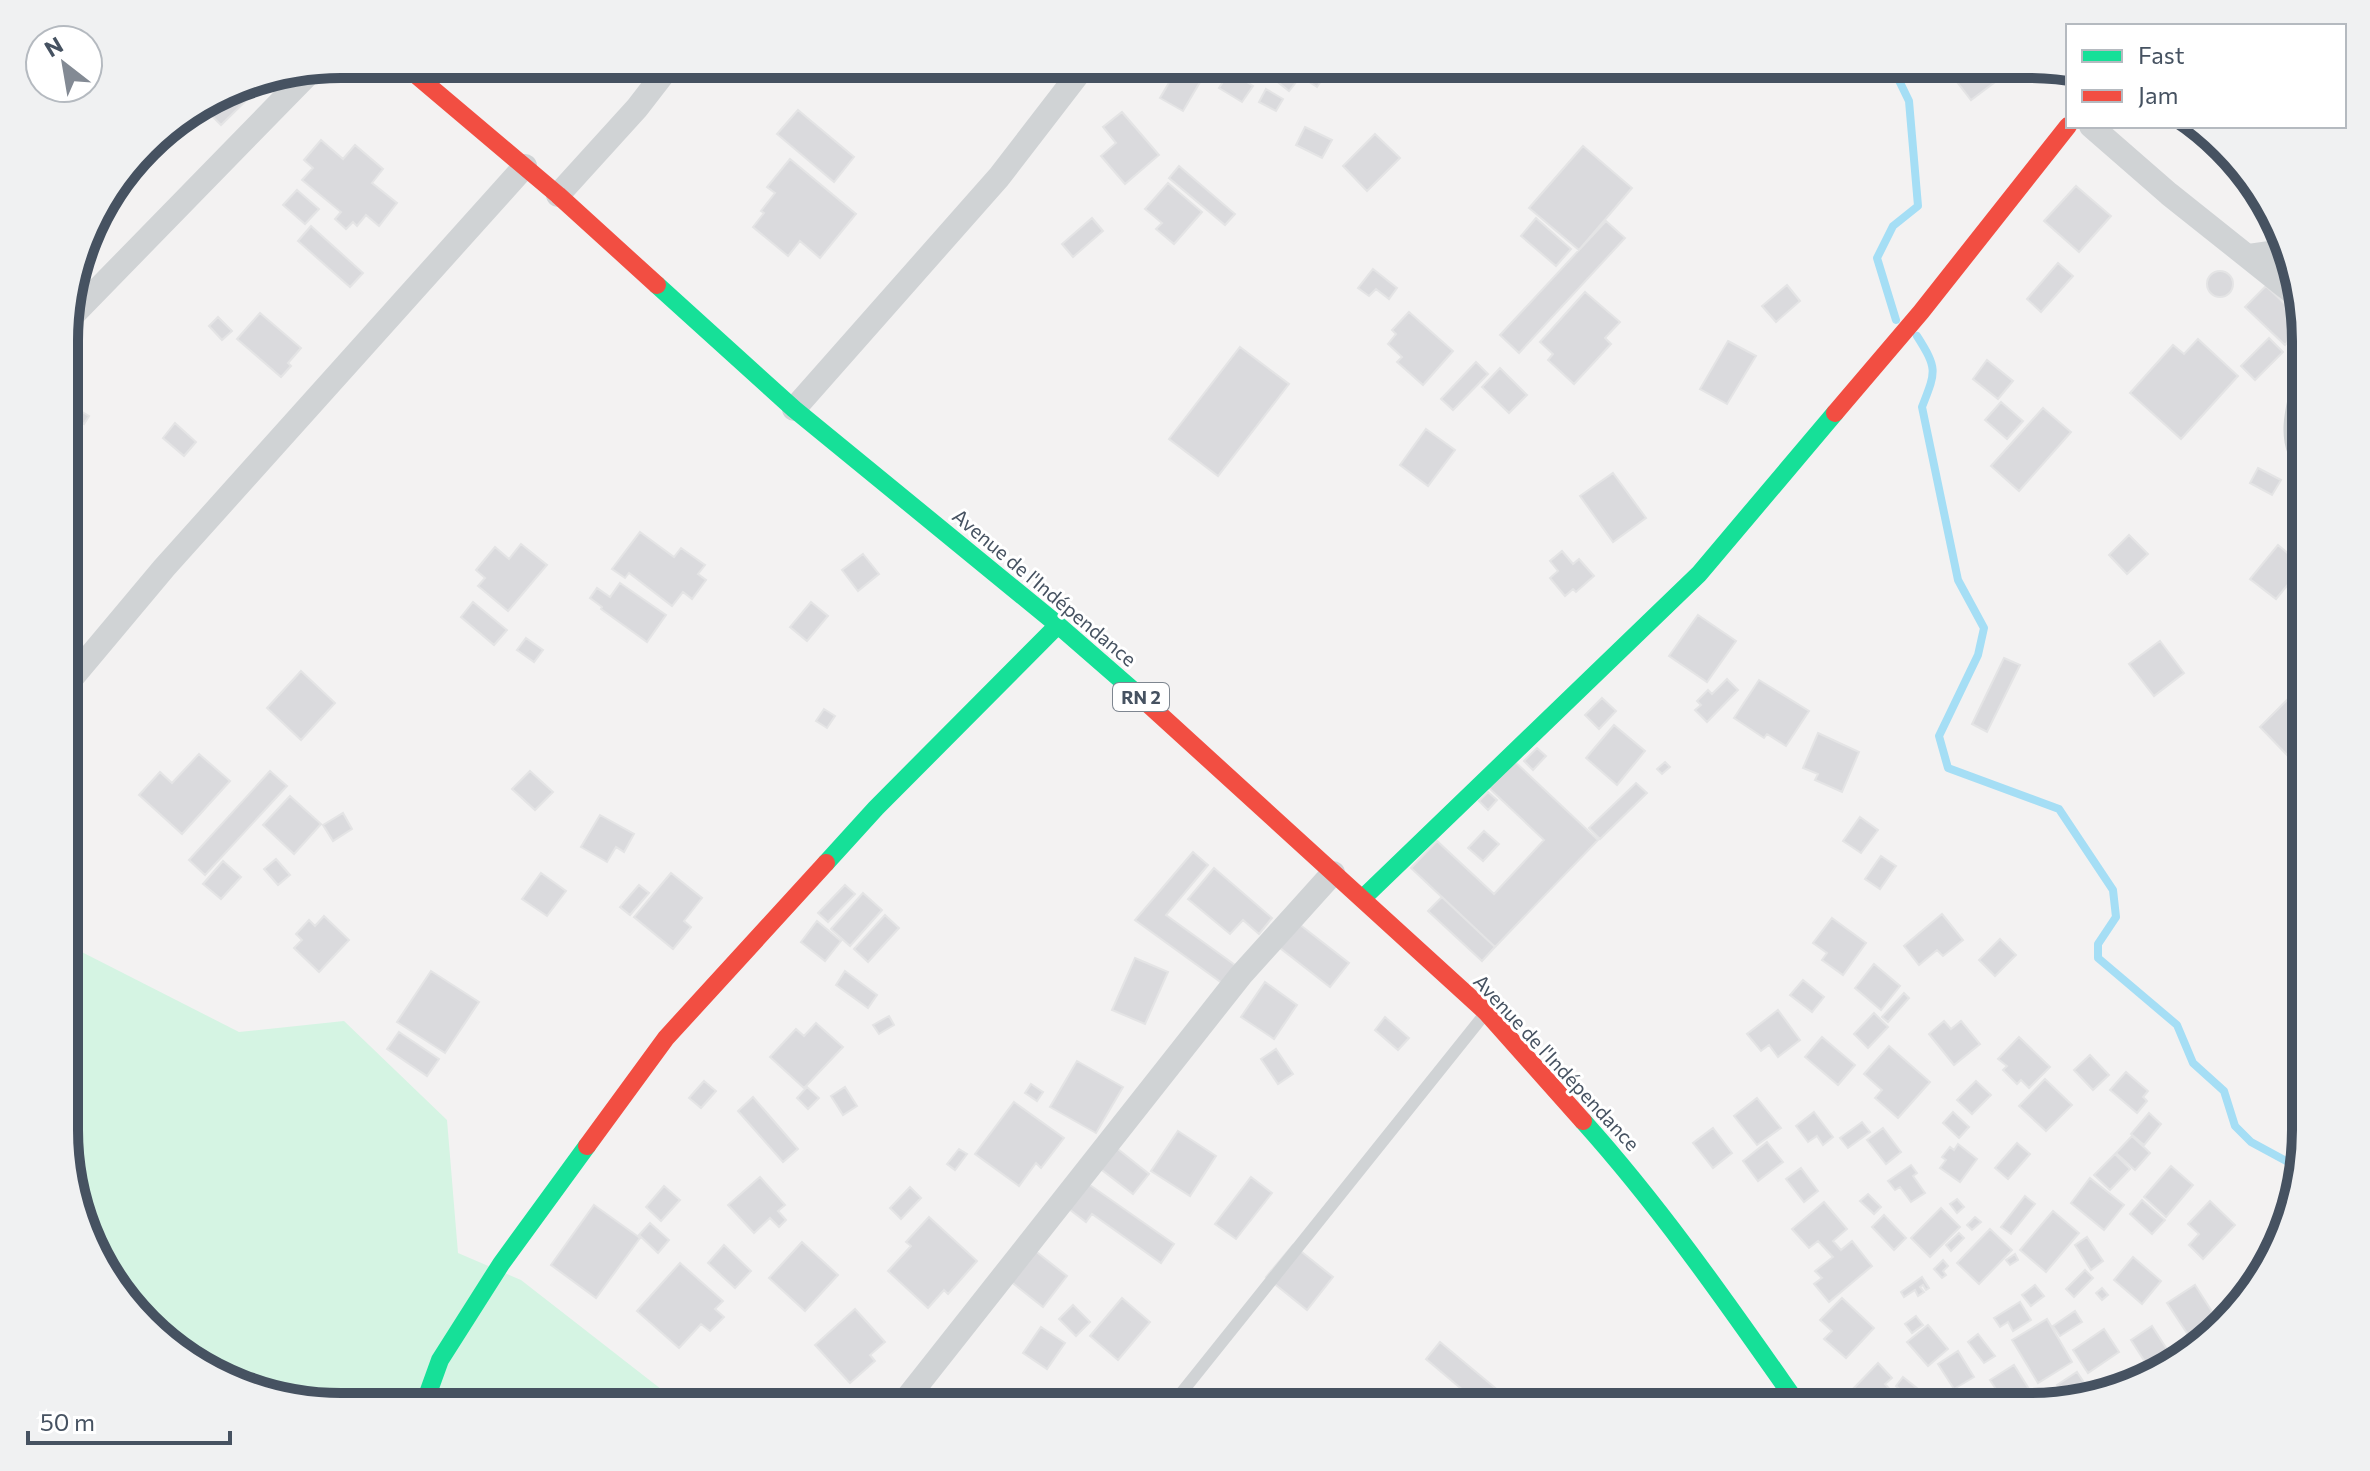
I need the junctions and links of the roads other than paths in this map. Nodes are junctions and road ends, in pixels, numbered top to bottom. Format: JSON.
{"nodes":[{"id":1,"x":420,"y":78,"type":"edge"},
{"id":2,"x":660,"y":78,"type":"edge"},
{"id":3,"x":1075,"y":78,"type":"edge"},
{"id":4,"x":301,"y":81,"type":"edge"},
{"id":5,"x":2066,"y":128,"type":"edge"},
{"id":6,"x":2093,"y":128,"type":"edge"},
{"id":7,"x":525,"y":166,"type":"junction"},
{"id":8,"x":558,"y":195,"type":"junction"},
{"id":9,"x":2276,"y":252,"type":"edge"},
{"id":10,"x":2249,"y":256,"type":"junction"},
{"id":11,"x":2286,"y":287,"type":"edge"},
{"id":12,"x":80,"y":308,"type":"edge"},
{"id":13,"x":794,"y":409,"type":"junction"},
{"id":14,"x":1058,"y":625,"type":"junction"},
{"id":15,"x":78,"y":671,"type":"edge"},
{"id":16,"x":1333,"y":873,"type":"junction"},
{"id":17,"x":1363,"y":898,"type":"junction"},
{"id":18,"x":1486,"y":1012,"type":"junction"},
{"id":19,"x":1790,"y":1392,"type":"edge"},
{"id":20,"x":428,"y":1393,"type":"edge"},
{"id":21,"x":911,"y":1393,"type":"edge"},
{"id":22,"x":1182,"y":1393,"type":"edge"}],
"edges":[{"from":1,"to":7,"type":"street","name":"Avenue de l'Indépendance","number":"RN 2"},
{"from":2,"to":8,"type":"street"},
{"from":3,"to":13,"type":"street"},
{"from":4,"to":12,"type":"street"},
{"from":5,"to":17,"type":"street"},
{"from":6,"to":10,"type":"street"},
{"from":7,"to":8,"type":"street","name":"Avenue de l'Indépendance","number":"RN 2"},
{"from":7,"to":15,"type":"street"},
{"from":8,"to":13,"type":"street","name":"Avenue de l'Indépendance","number":"RN 2"},
{"from":9,"to":10,"type":"street"},
{"from":10,"to":11,"type":"street"},
{"from":13,"to":14,"type":"street","name":"Avenue de l'Indépendance","number":"RN 2"},
{"from":14,"to":16,"type":"street","name":"Avenue de l'Indépendance","number":"RN 2"},
{"from":14,"to":20,"type":"street"},
{"from":16,"to":17,"type":"street","name":"Avenue de l'Indépendance","number":"RN 2"},
{"from":16,"to":21,"type":"street"},
{"from":17,"to":18,"type":"street","name":"Avenue de l'Indépendance","number":"RN 2"},
{"from":18,"to":19,"type":"street","name":"Avenue de l'Indépendance","number":"RN 2"},
{"from":18,"to":22,"type":"lane"}]}
